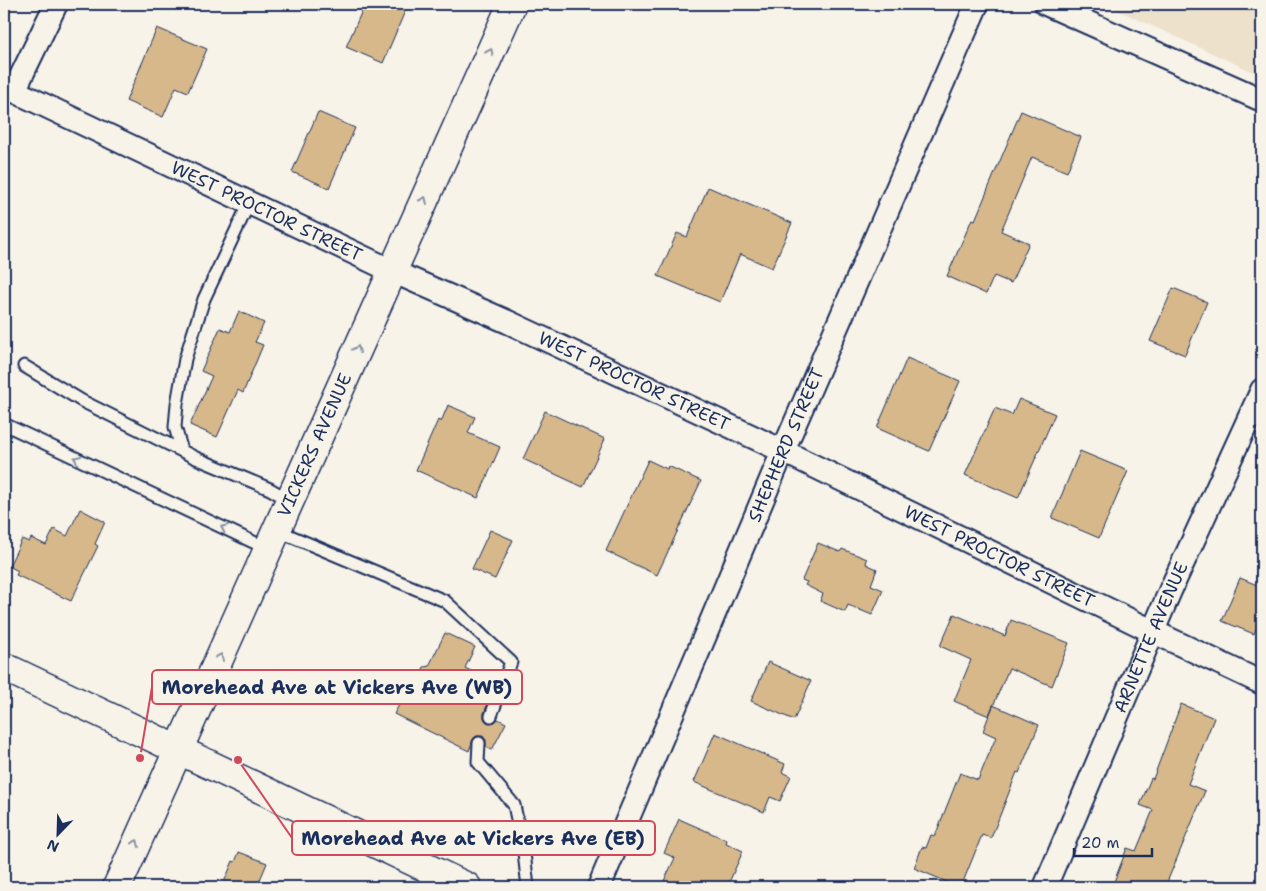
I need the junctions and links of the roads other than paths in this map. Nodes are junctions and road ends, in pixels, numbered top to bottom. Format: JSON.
{"nodes":[{"id":1,"x":56,"y":4,"type":"edge"},
{"id":2,"x":512,"y":4,"type":"edge"},
{"id":3,"x":977,"y":4,"type":"edge"},
{"id":4,"x":1046,"y":4,"type":"edge"},
{"id":5,"x":9,"y":89,"type":"edge"},
{"id":6,"x":1262,"y":100,"type":"edge"},
{"id":7,"x":249,"y":203,"type":"junction"},
{"id":8,"x":392,"y":271,"type":"junction"},
{"id":9,"x":24,"y":366,"type":"dead end"},
{"id":10,"x":1262,"y":390,"type":"edge"},
{"id":11,"x":4,"y":424,"type":"edge"},
{"id":12,"x":182,"y":451,"type":"junction"},
{"id":13,"x":783,"y":452,"type":"junction"},
{"id":14,"x":290,"y":500,"type":"junction"},
{"id":15,"x":272,"y":540,"type":"junction"},
{"id":16,"x":1152,"y":631,"type":"junction"},
{"id":17,"x":4,"y":667,"type":"edge"},
{"id":18,"x":1262,"y":683,"type":"edge"},
{"id":19,"x":491,"y":716,"type":"dead end"},
{"id":20,"x":479,"y":744,"type":"dead end"},
{"id":21,"x":179,"y":750,"type":"junction"},
{"id":22,"x":117,"y":887,"type":"edge"},
{"id":23,"x":467,"y":887,"type":"edge"},
{"id":24,"x":528,"y":887,"type":"edge"},
{"id":25,"x":599,"y":887,"type":"edge"},
{"id":26,"x":1045,"y":887,"type":"edge"}],
"edges":[{"from":1,"to":5,"type":"street"},
{"from":8,"to":2,"type":"main road","name":"VICKERS AVENUE","one_way":true},
{"from":3,"to":13,"type":"street","name":"SHEPHERD STREET"},
{"from":4,"to":6,"type":"street"},
{"from":5,"to":7,"type":"street","name":"WEST PROCTOR STREET"},
{"from":7,"to":8,"type":"street","name":"WEST PROCTOR STREET"},
{"from":7,"to":12,"type":"lane"},
{"from":8,"to":13,"type":"street","name":"WEST PROCTOR STREET"},
{"from":14,"to":8,"type":"main road","name":"VICKERS AVENUE","one_way":true},
{"from":9,"to":12,"type":"lane"},
{"from":10,"to":16,"type":"street","name":"ARNETTE AVENUE"},
{"from":15,"to":11,"type":"lane","one_way":true},
{"from":12,"to":14,"type":"lane"},
{"from":13,"to":16,"type":"street","name":"WEST PROCTOR STREET"},
{"from":13,"to":25,"type":"street","name":"SHEPHERD STREET"},
{"from":14,"to":15,"type":"main road","name":"VICKERS AVENUE"},
{"from":15,"to":19,"type":"lane"},
{"from":21,"to":15,"type":"main road","name":"VICKERS AVENUE","one_way":true},
{"from":16,"to":18,"type":"street","name":"WEST PROCTOR STREET"},
{"from":16,"to":26,"type":"street","name":"ARNETTE AVENUE"},
{"from":17,"to":21,"type":"main road"},
{"from":20,"to":24,"type":"lane"},
{"from":22,"to":21,"type":"main road","name":"VICKERS AVENUE","one_way":true},
{"from":21,"to":23,"type":"main road"}]}
